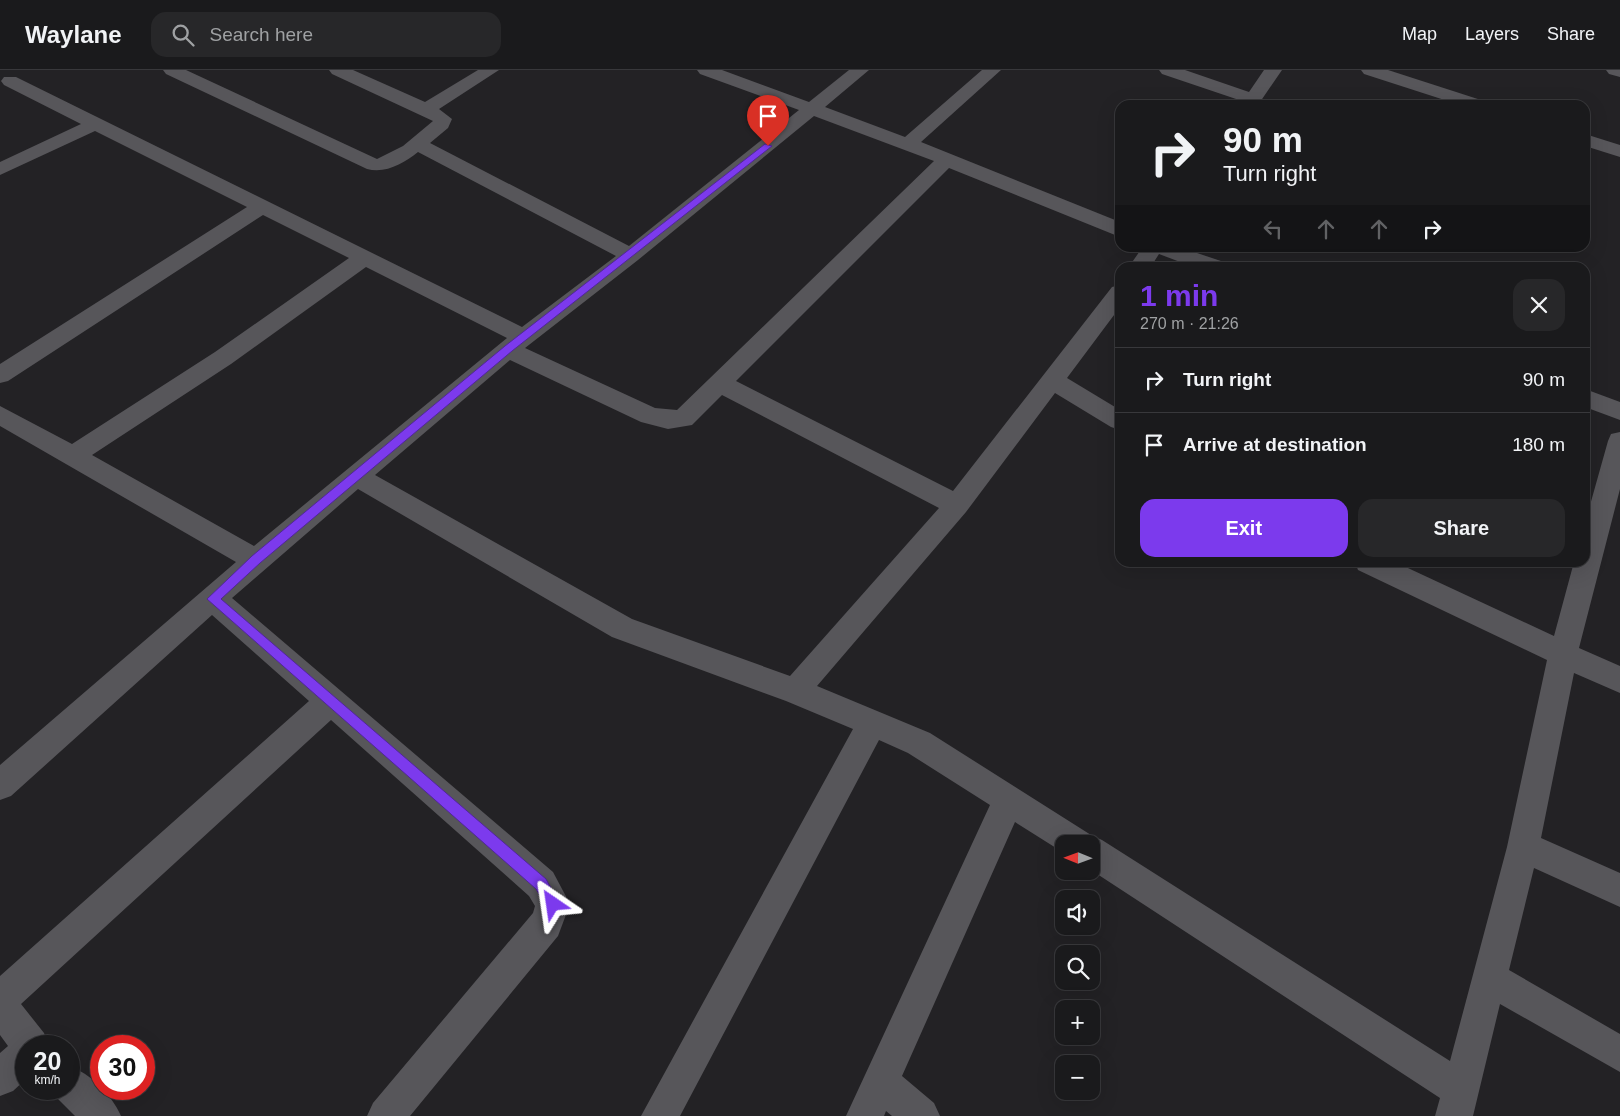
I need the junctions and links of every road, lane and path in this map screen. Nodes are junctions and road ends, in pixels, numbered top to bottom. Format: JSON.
{"nodes":[{"id":1,"x":34,"y":70,"type":"edge"},
{"id":2,"x":172,"y":70,"type":"edge"},
{"id":3,"x":338,"y":70,"type":"edge"},
{"id":4,"x":490,"y":70,"type":"edge"},
{"id":5,"x":706,"y":70,"type":"edge"},
{"id":6,"x":860,"y":70,"type":"edge"},
{"id":7,"x":992,"y":70,"type":"edge"},
{"id":8,"x":1168,"y":70,"type":"edge"},
{"id":9,"x":1272,"y":70,"type":"edge"},
{"id":10,"x":1370,"y":70,"type":"edge"},
{"id":11,"x":1615,"y":70,"type":"edge"},
{"id":12,"x":1620,"y":72,"type":"edge"},
{"id":13,"x":5,"y":83,"type":"edge"},
{"id":14,"x":1246,"y":100,"type":"edge"},
{"id":15,"x":1252,"y":100,"type":"edge"},
{"id":16,"x":1463,"y":100,"type":"edge"},
{"id":17,"x":426,"y":109,"type":"junction"},
{"id":18,"x":814,"y":109,"type":"junction"},
{"id":19,"x":95,"y":124,"type":"junction"},
{"id":20,"x":1590,"y":142,"type":"edge"},
{"id":21,"x":417,"y":144,"type":"junction"},
{"id":22,"x":908,"y":144,"type":"junction"},
{"id":23,"x":1620,"y":151,"type":"edge"},
{"id":24,"x":946,"y":160,"type":"junction"},
{"id":25,"x":0,"y":170,"type":"edge"},
{"id":26,"x":262,"y":206,"type":"junction"},
{"id":27,"x":1115,"y":228,"type":"edge"},
{"id":28,"x":1174,"y":252,"type":"edge"},
{"id":29,"x":631,"y":255,"type":"junction"},
{"id":30,"x":365,"y":257,"type":"junction"},
{"id":31,"x":1202,"y":262,"type":"edge"},
{"id":32,"x":1115,"y":299,"type":"edge"},
{"id":33,"x":516,"y":343,"type":"junction"},
{"id":34,"x":0,"y":375,"type":"edge"},
{"id":35,"x":1053,"y":381,"type":"junction"},
{"id":36,"x":719,"y":384,"type":"junction"},
{"id":37,"x":1590,"y":400,"type":"edge"},
{"id":38,"x":1620,"y":410,"type":"edge"},
{"id":39,"x":0,"y":415,"type":"edge"},
{"id":40,"x":1115,"y":418,"type":"edge"},
{"id":41,"x":1620,"y":441,"type":"edge"},
{"id":42,"x":74,"y":455,"type":"junction"},
{"id":43,"x":356,"y":476,"type":"junction"},
{"id":44,"x":1613,"y":498,"type":"edge"},
{"id":45,"x":957,"y":504,"type":"junction"},
{"id":46,"x":256,"y":560,"type":"junction"},
{"id":47,"x":1378,"y":567,"type":"edge"},
{"id":48,"x":213,"y":599,"type":"junction"},
{"id":49,"x":1563,"y":655,"type":"junction"},
{"id":50,"x":1620,"y":680,"type":"edge"},
{"id":51,"x":795,"y":691,"type":"junction"},
{"id":52,"x":331,"y":701,"type":"junction"},
{"id":53,"x":872,"y":723,"type":"junction"},
{"id":54,"x":0,"y":786,"type":"edge"},
{"id":55,"x":1009,"y":799,"type":"junction"},
{"id":56,"x":1066,"y":835,"type":"edge"},
{"id":57,"x":1522,"y":847,"type":"junction"},
{"id":58,"x":1100,"y":857,"type":"edge"},
{"id":59,"x":1620,"y":890,"type":"edge"},
{"id":60,"x":1489,"y":978,"type":"junction"},
{"id":61,"x":0,"y":1000,"type":"edge"},
{"id":62,"x":0,"y":1006,"type":"edge"},
{"id":63,"x":22,"y":1035,"type":"edge"},
{"id":64,"x":1620,"y":1054,"type":"edge"},
{"id":65,"x":15,"y":1064,"type":"edge"},
{"id":66,"x":0,"y":1078,"type":"edge"},
{"id":67,"x":880,"y":1082,"type":"junction"},
{"id":68,"x":80,"y":1095,"type":"edge"},
{"id":69,"x":1458,"y":1103,"type":"edge"},
{"id":70,"x":102,"y":1116,"type":"edge"},
{"id":71,"x":386,"y":1116,"type":"edge"},
{"id":72,"x":660,"y":1116,"type":"edge"},
{"id":73,"x":865,"y":1116,"type":"edge"},
{"id":74,"x":921,"y":1116,"type":"edge"}],
"edges":[{"from":1,"to":13,"type":"street"},
{"from":2,"to":21,"type":"street"},
{"from":3,"to":17,"type":"street"},
{"from":4,"to":17,"type":"street"},
{"from":5,"to":18,"type":"street"},
{"from":6,"to":18,"type":"street"},
{"from":7,"to":22,"type":"street"},
{"from":8,"to":14,"type":"street"},
{"from":9,"to":15,"type":"street"},
{"from":10,"to":16,"type":"street"},
{"from":11,"to":12,"type":"street"},
{"from":13,"to":19,"type":"street"},
{"from":17,"to":21,"type":"street"},
{"from":18,"to":22,"type":"street"},
{"from":18,"to":29,"type":"street"},
{"from":19,"to":25,"type":"street"},
{"from":19,"to":26,"type":"street"},
{"from":20,"to":23,"type":"street"},
{"from":21,"to":29,"type":"street"},
{"from":22,"to":24,"type":"street"},
{"from":24,"to":27,"type":"street"},
{"from":24,"to":36,"type":"street"},
{"from":26,"to":30,"type":"street"},
{"from":26,"to":34,"type":"street"},
{"from":28,"to":31,"type":"street"},
{"from":29,"to":33,"type":"street"},
{"from":30,"to":33,"type":"street"},
{"from":30,"to":42,"type":"street"},
{"from":32,"to":35,"type":"street"},
{"from":33,"to":36,"type":"street"},
{"from":33,"to":43,"type":"street"},
{"from":35,"to":40,"type":"street"},
{"from":35,"to":45,"type":"street"},
{"from":36,"to":45,"type":"street"},
{"from":37,"to":38,"type":"street"},
{"from":39,"to":42,"type":"street"},
{"from":41,"to":44,"type":"street"},
{"from":42,"to":46,"type":"street"},
{"from":43,"to":46,"type":"street"},
{"from":43,"to":51,"type":"street"},
{"from":44,"to":49,"type":"street"},
{"from":45,"to":51,"type":"street"},
{"from":46,"to":48,"type":"street"},
{"from":47,"to":49,"type":"street"},
{"from":48,"to":52,"type":"street"},
{"from":48,"to":54,"type":"street"},
{"from":49,"to":50,"type":"street"},
{"from":49,"to":57,"type":"street"},
{"from":51,"to":53,"type":"street"},
{"from":52,"to":61,"type":"street"},
{"from":52,"to":71,"type":"street"},
{"from":53,"to":55,"type":"street"},
{"from":53,"to":72,"type":"street"},
{"from":55,"to":56,"type":"street"},
{"from":55,"to":67,"type":"street"},
{"from":57,"to":59,"type":"street"},
{"from":57,"to":60,"type":"street"},
{"from":58,"to":69,"type":"street"},
{"from":60,"to":64,"type":"street"},
{"from":60,"to":69,"type":"street"},
{"from":62,"to":63,"type":"street"},
{"from":65,"to":66,"type":"street"},
{"from":67,"to":73,"type":"street"},
{"from":67,"to":74,"type":"street"},
{"from":68,"to":70,"type":"street"}]}
